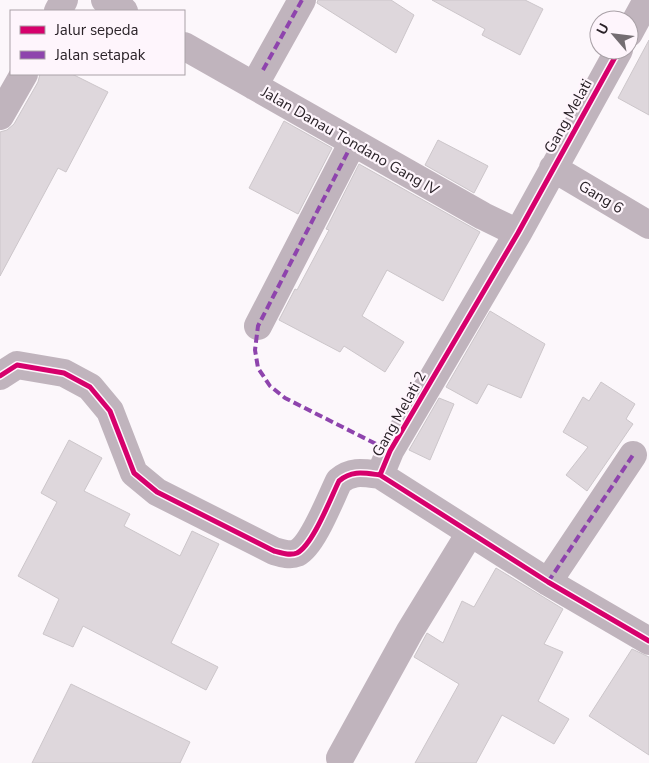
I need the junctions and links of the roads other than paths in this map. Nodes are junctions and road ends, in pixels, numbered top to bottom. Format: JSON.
{"nodes":[{"id":1,"x":105,"y":0,"type":"edge"},
{"id":2,"x":302,"y":0,"type":"edge"},
{"id":3,"x":647,"y":0,"type":"edge"},
{"id":4,"x":122,"y":10,"type":"edge"},
{"id":5,"x":639,"y":15,"type":"edge"},
{"id":6,"x":185,"y":47,"type":"edge"},
{"id":7,"x":613,"y":60,"type":"edge"},
{"id":8,"x":23,"y":75,"type":"edge"},
{"id":9,"x":254,"y":86,"type":"junction"},
{"id":10,"x":0,"y":116,"type":"edge"},
{"id":11,"x":353,"y":142,"type":"junction"},
{"id":12,"x":553,"y":168,"type":"junction"},
{"id":13,"x":649,"y":225,"type":"edge"},
{"id":14,"x":518,"y":233,"type":"junction"},
{"id":15,"x":258,"y":326,"type":"dead end"},
{"id":16,"x":0,"y":376,"type":"edge"},
{"id":17,"x":633,"y":455,"type":"dead end"},
{"id":18,"x":380,"y":475,"type":"junction"},
{"id":19,"x":470,"y":533,"type":"junction"},
{"id":20,"x":548,"y":582,"type":"junction"},
{"id":21,"x":649,"y":641,"type":"edge"},
{"id":22,"x":340,"y":758,"type":"dead end"}],
"edges":[{"from":1,"to":4,"type":"street"},
{"from":2,"to":9,"type":"street"},
{"from":3,"to":5,"type":"street"},
{"from":6,"to":9,"type":"street","name":"Jalan Danau Tondano Gang IV"},
{"from":7,"to":12,"type":"street","name":"Gang Melati"},
{"from":8,"to":10,"type":"street"},
{"from":9,"to":11,"type":"street","name":"Jalan Danau Tondano Gang IV"},
{"from":11,"to":14,"type":"street","name":"Jalan Danau Tondano Gang IV"},
{"from":11,"to":15,"type":"street"},
{"from":12,"to":13,"type":"street","name":"Gang 6"},
{"from":12,"to":14,"type":"street","name":"Gang Melati 2"},
{"from":14,"to":18,"type":"street","name":"Gang Melati 2"},
{"from":16,"to":18,"type":"street"},
{"from":17,"to":20,"type":"street"},
{"from":18,"to":19,"type":"street","name":"Gang Melati 2"},
{"from":19,"to":20,"type":"street","name":"Gang Melati 2"},
{"from":19,"to":22,"type":"street"},
{"from":20,"to":21,"type":"street","name":"Gang Melati 2"}]}
